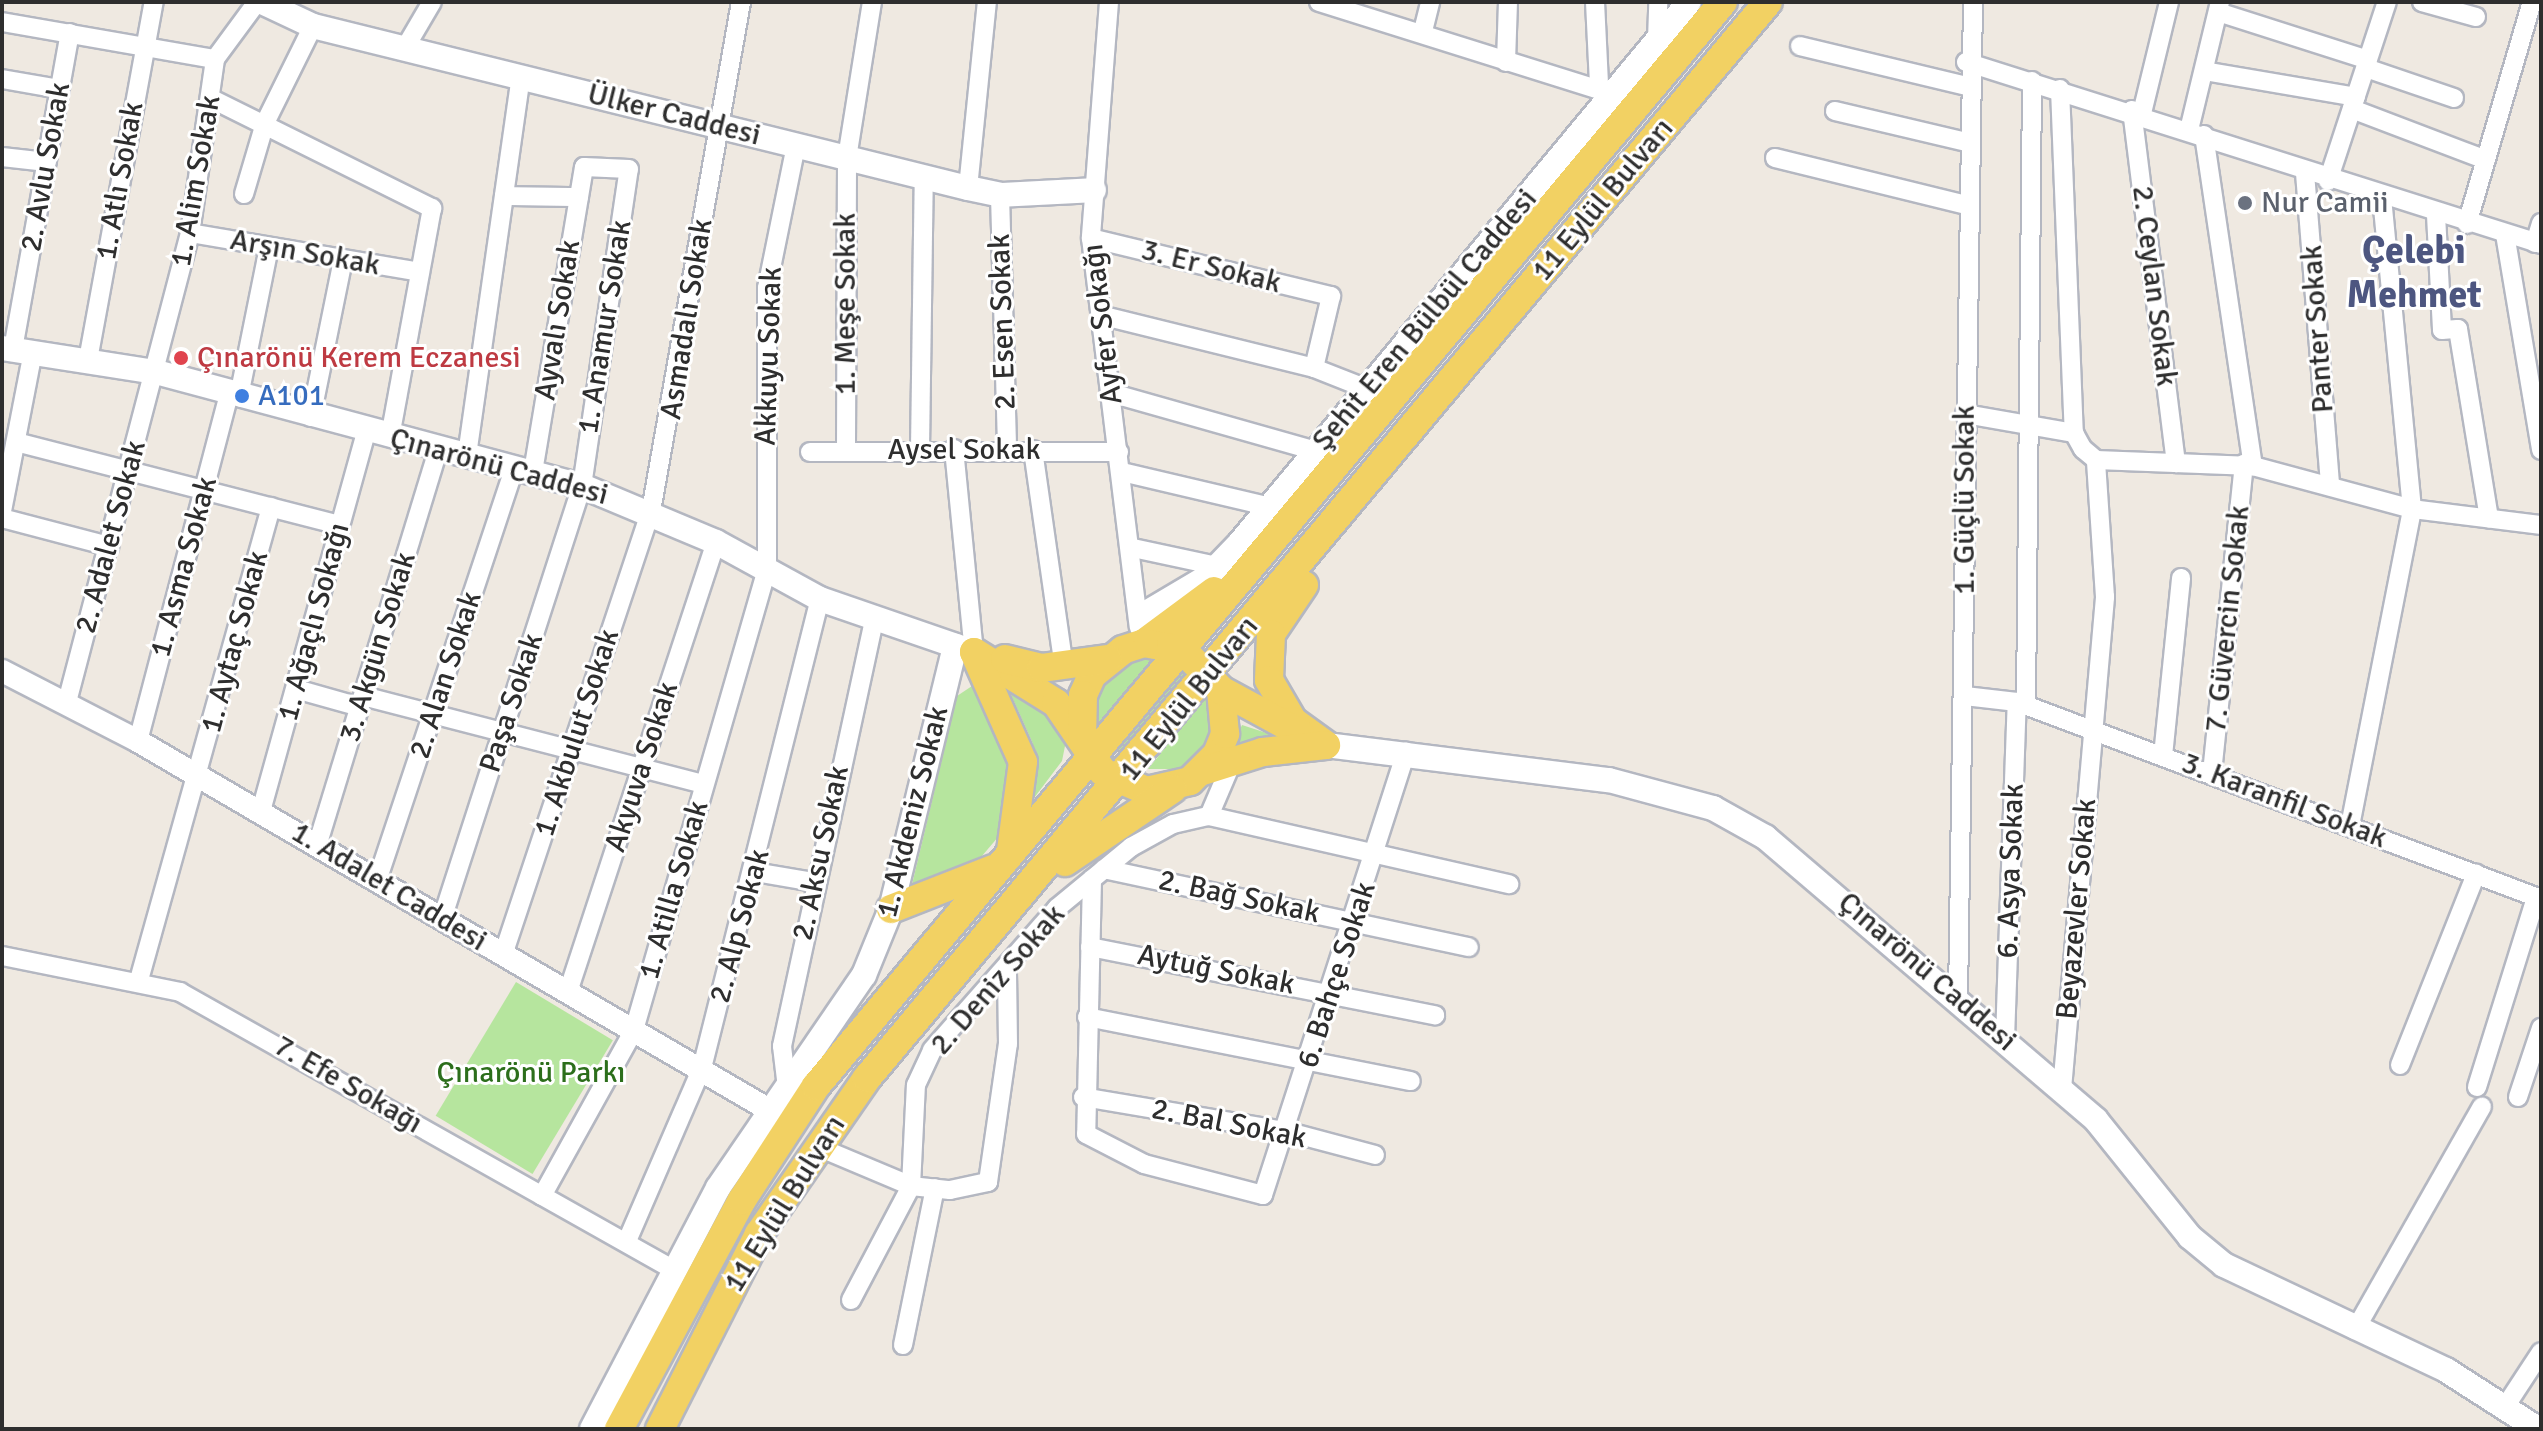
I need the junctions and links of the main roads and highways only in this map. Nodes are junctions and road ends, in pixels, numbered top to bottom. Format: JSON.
{"nodes":[{"id":1,"x":259,"y":2,"type":"edge"},
{"id":2,"x":1689,"y":2,"type":"edge"},
{"id":3,"x":1723,"y":2,"type":"edge"},
{"id":4,"x":1768,"y":2,"type":"edge"},
{"id":5,"x":1094,"y":190,"type":"road end"},
{"id":6,"x":16,"y":350,"type":"edge"},
{"id":7,"x":1409,"y":433,"type":"junction"},
{"id":8,"x":1329,"y":456,"type":"junction"},
{"id":9,"x":1283,"y":510,"type":"junction"},
{"id":10,"x":1141,"y":635,"type":"junction"},
{"id":11,"x":964,"y":649,"type":"junction"},
{"id":12,"x":1183,"y":650,"type":"junction"},
{"id":13,"x":1107,"y":659,"type":"junction"},
{"id":14,"x":1216,"y":681,"type":"junction"},
{"id":15,"x":1326,"y":745,"type":"junction"},
{"id":16,"x":1086,"y":748,"type":"junction"},
{"id":17,"x":1203,"y":771,"type":"junction"},
{"id":18,"x":1120,"y":783,"type":"junction"},
{"id":19,"x":1175,"y":788,"type":"junction"},
{"id":20,"x":1006,"y":859,"type":"junction"},
{"id":21,"x":1019,"y":895,"type":"junction"},
{"id":22,"x":891,"y":909,"type":"junction"},
{"id":23,"x":592,"y":1429,"type":"edge"},
{"id":24,"x":619,"y":1429,"type":"edge"},
{"id":25,"x":660,"y":1429,"type":"edge"},
{"id":26,"x":2538,"y":1429,"type":"edge"}],
"edges":[{"from":1,"to":5,"type":"main road","name":"Ülker Caddesi"},
{"from":2,"to":8,"type":"main road","name":"Şehit Eren Bülbül Caddesi"},
{"from":3,"to":8,"type":"main road","name":"11 Eylül Bulvarı"},
{"from":4,"to":7,"type":"main road","name":"11 Eylül Bulvarı"},
{"from":6,"to":11,"type":"main road","name":"Çınarönü Caddesi"},
{"from":7,"to":14,"type":"main road","name":"11 Eylül Bulvarı"},
{"from":7,"to":15,"type":"main road"},
{"from":8,"to":9,"type":"main road","name":"11 Eylül Bulvarı"},
{"from":9,"to":10,"type":"main road"},
{"from":9,"to":10,"type":"main road"},
{"from":9,"to":12,"type":"main road","name":"11 Eylül Bulvarı"},
{"from":10,"to":12,"type":"main road"},
{"from":10,"to":13,"type":"main road"},
{"from":11,"to":13,"type":"main road"},
{"from":11,"to":16,"type":"main road"},
{"from":11,"to":20,"type":"main road"},
{"from":11,"to":22,"type":"main road","name":"1. Akdeniz Sokak"},
{"from":12,"to":14,"type":"main road"},
{"from":12,"to":16,"type":"main road","name":"11 Eylül Bulvarı"},
{"from":13,"to":16,"type":"main road"},
{"from":14,"to":15,"type":"main road"},
{"from":14,"to":17,"type":"main road"},
{"from":14,"to":18,"type":"main road","name":"11 Eylül Bulvarı"},
{"from":15,"to":17,"type":"main road"},
{"from":15,"to":26,"type":"main road","name":"Çınarönü Caddesi"},
{"from":16,"to":18,"type":"main road"},
{"from":16,"to":20,"type":"main road","name":"11 Eylül Bulvarı"},
{"from":17,"to":19,"type":"main road"},
{"from":18,"to":19,"type":"main road"},
{"from":18,"to":21,"type":"main road","name":"11 Eylül Bulvarı"},
{"from":19,"to":21,"type":"main road"},
{"from":20,"to":22,"type":"main road"},
{"from":20,"to":24,"type":"main road","name":"11 Eylül Bulvarı"},
{"from":21,"to":25,"type":"main road","name":"11 Eylül Bulvarı"},
{"from":22,"to":23,"type":"main road","name":"1. Akdeniz Sokak"}]}
